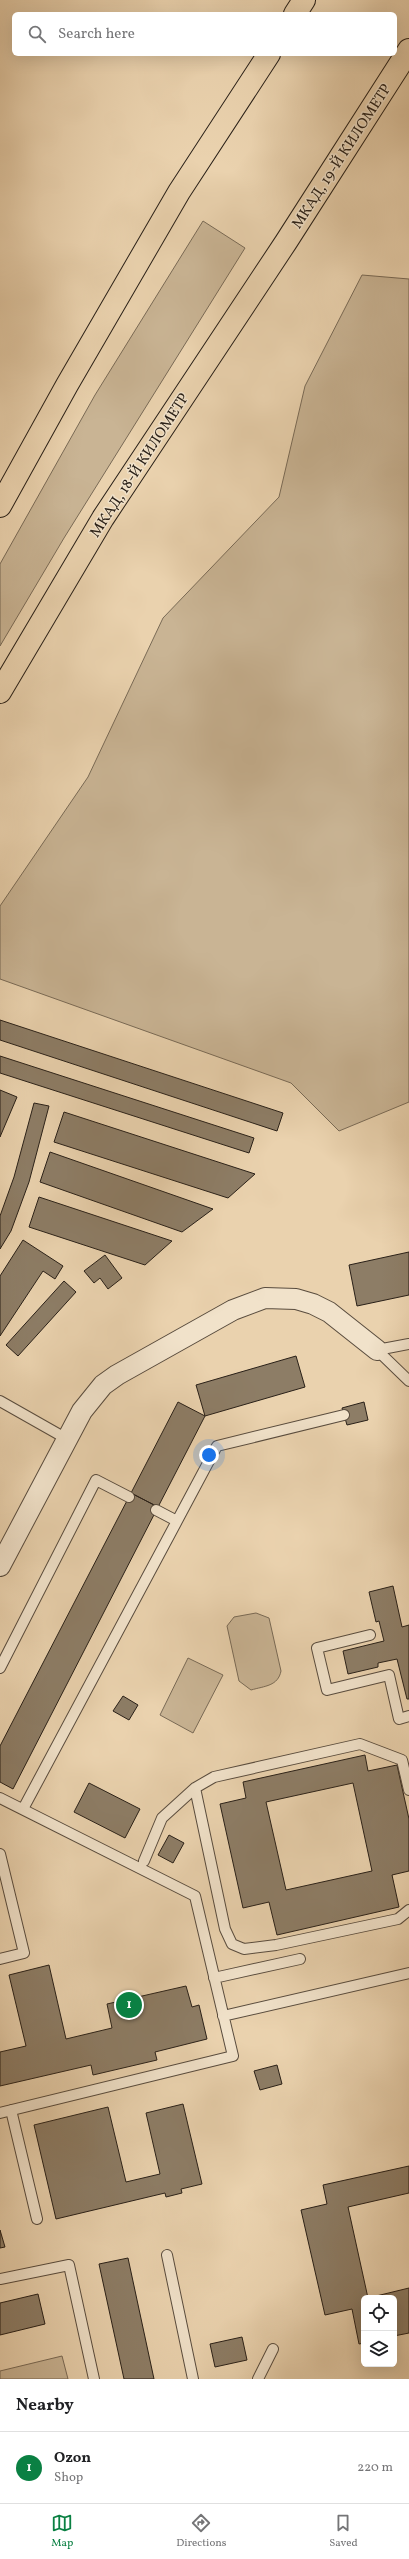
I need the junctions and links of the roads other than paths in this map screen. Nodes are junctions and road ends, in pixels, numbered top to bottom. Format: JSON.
{"nodes":[{"id":1,"x":304,"y":0,"type":"edge"},
{"id":2,"x":296,"y":12,"type":"edge"},
{"id":3,"x":409,"y":50,"type":"edge"},
{"id":4,"x":268,"y":56,"type":"edge"},
{"id":5,"x":286,"y":242,"type":"joint"},
{"id":6,"x":0,"y":506,"type":"edge"},
{"id":7,"x":0,"y":692,"type":"edge"},
{"id":8,"x":409,"y":1344,"type":"edge"},
{"id":9,"x":377,"y":1350,"type":"junction"},
{"id":10,"x":409,"y":1381,"type":"edge"},
{"id":11,"x":0,"y":1401,"type":"edge"},
{"id":12,"x":344,"y":1416,"type":"dead end"},
{"id":13,"x":67,"y":1439,"type":"junction"},
{"id":14,"x":129,"y":1497,"type":"dead end"},
{"id":15,"x":156,"y":1510,"type":"dead end"},
{"id":16,"x":177,"y":1521,"type":"junction"},
{"id":17,"x":0,"y":1566,"type":"edge"},
{"id":18,"x":370,"y":1635,"type":"dead end"},
{"id":19,"x":0,"y":1668,"type":"edge"},
{"id":20,"x":409,"y":1716,"type":"edge"},
{"id":21,"x":195,"y":1788,"type":"junction"},
{"id":22,"x":409,"y":1790,"type":"edge"},
{"id":23,"x":0,"y":1798,"type":"edge"},
{"id":24,"x":23,"y":1809,"type":"junction"},
{"id":25,"x":0,"y":1854,"type":"edge"},
{"id":26,"x":144,"y":1861,"type":"dead end"},
{"id":27,"x":409,"y":1910,"type":"edge"},
{"id":28,"x":0,"y":1958,"type":"edge"},
{"id":29,"x":300,"y":1959,"type":"dead end"},
{"id":30,"x":409,"y":1973,"type":"edge"},
{"id":31,"x":214,"y":1978,"type":"junction"},
{"id":32,"x":223,"y":2016,"type":"junction"},
{"id":33,"x":11,"y":2110,"type":"junction"},
{"id":34,"x":0,"y":2112,"type":"edge"},
{"id":35,"x":37,"y":2219,"type":"dead end"},
{"id":36,"x":167,"y":2255,"type":"dead end"},
{"id":37,"x":0,"y":2279,"type":"edge"},
{"id":38,"x":273,"y":2349,"type":"dead end"},
{"id":39,"x":94,"y":2379,"type":"edge"},
{"id":40,"x":193,"y":2379,"type":"edge"},
{"id":41,"x":258,"y":2379,"type":"edge"}],
"edges":[{"from":1,"to":2,"type":"highway"},
{"from":3,"to":5,"type":"highway","name":"МКАД, 19-Й КИЛОМЕТР"},
{"from":4,"to":6,"type":"highway"},
{"from":5,"to":7,"type":"highway","name":"МКАД, 18-Й КИЛОМЕТР"},
{"from":8,"to":9,"type":"lane"},
{"from":9,"to":10,"type":"lane"},
{"from":9,"to":13,"type":"street"},
{"from":11,"to":13,"type":"lane"},
{"from":12,"to":16,"type":"lane"},
{"from":13,"to":17,"type":"street"},
{"from":14,"to":19,"type":"lane"},
{"from":15,"to":16,"type":"lane"},
{"from":16,"to":24,"type":"lane"},
{"from":18,"to":20,"type":"lane"},
{"from":21,"to":22,"type":"lane"},
{"from":21,"to":26,"type":"lane"},
{"from":21,"to":27,"type":"lane"},
{"from":23,"to":24,"type":"lane"},
{"from":24,"to":31,"type":"lane"},
{"from":25,"to":28,"type":"lane"},
{"from":29,"to":31,"type":"lane"},
{"from":30,"to":32,"type":"lane"},
{"from":31,"to":32,"type":"lane"},
{"from":32,"to":33,"type":"lane"},
{"from":33,"to":34,"type":"lane"},
{"from":33,"to":35,"type":"lane"},
{"from":36,"to":40,"type":"lane"},
{"from":37,"to":39,"type":"lane"},
{"from":38,"to":41,"type":"lane"}]}
